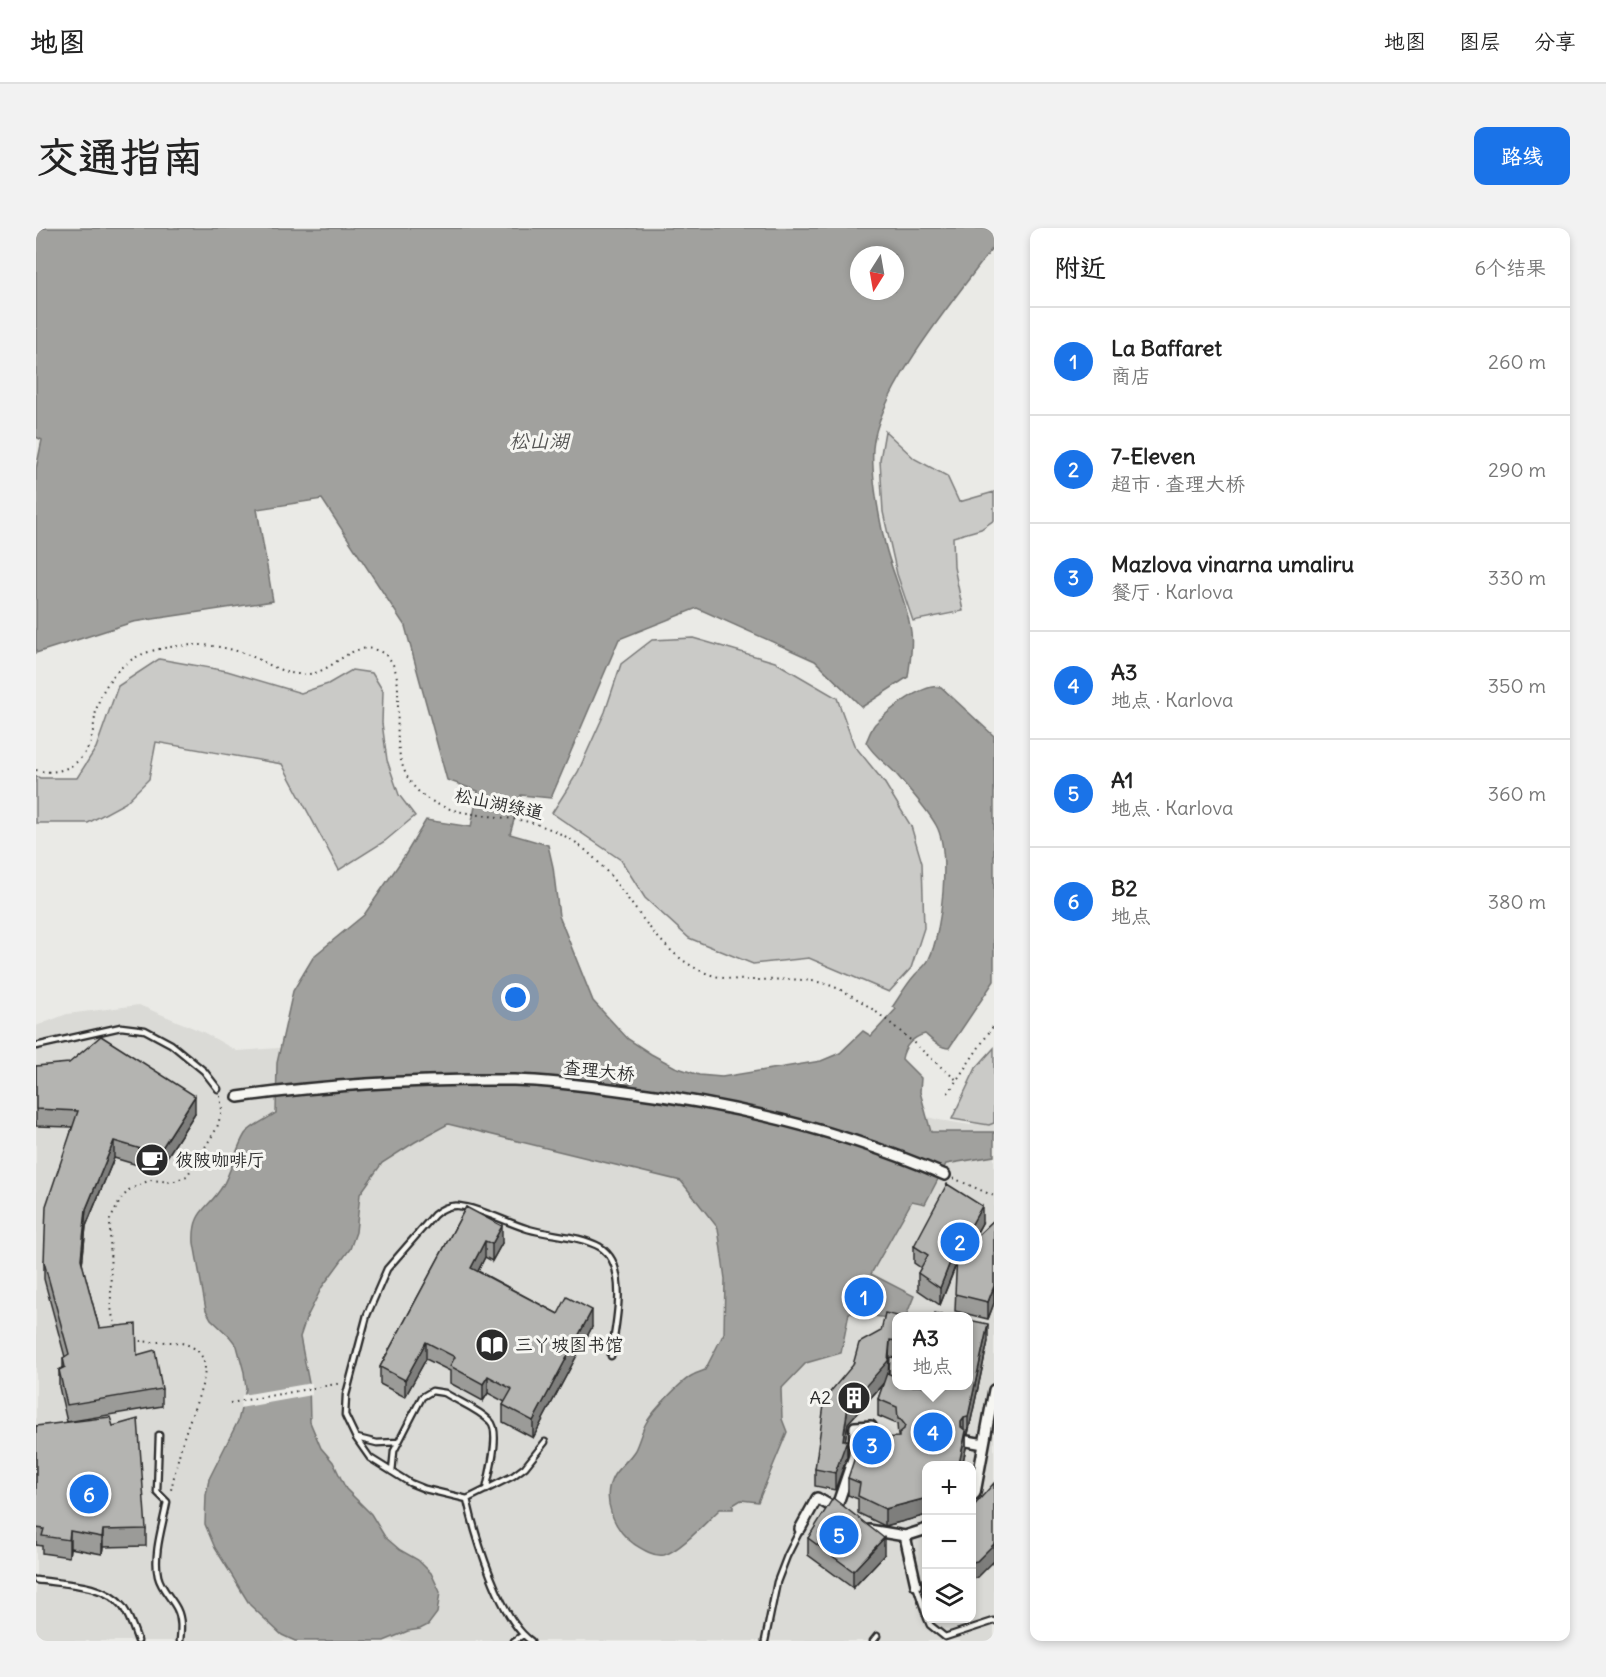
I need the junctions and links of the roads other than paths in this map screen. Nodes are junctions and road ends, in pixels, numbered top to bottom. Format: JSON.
{"nodes":[{"id":1,"x":36,"y":1046,"type":"edge"},
{"id":2,"x":218,"y":1089,"type":"road end"},
{"id":3,"x":238,"y":1097,"type":"dead end"},
{"id":4,"x":945,"y":1175,"type":"road end"},
{"id":5,"x":611,"y":1356,"type":"dead end"},
{"id":6,"x":994,"y":1390,"type":"edge"},
{"id":7,"x":990,"y":1431,"type":"edge"},
{"id":8,"x":159,"y":1435,"type":"dead end"},
{"id":9,"x":356,"y":1438,"type":"junction"},
{"id":10,"x":967,"y":1441,"type":"edge"},
{"id":11,"x":398,"y":1442,"type":"junction"},
{"id":12,"x":545,"y":1442,"type":"dead end"},
{"id":13,"x":984,"y":1444,"type":"junction"},
{"id":14,"x":854,"y":1446,"type":"junction"},
{"id":15,"x":392,"y":1472,"type":"junction"},
{"id":16,"x":976,"y":1488,"type":"edge"},
{"id":17,"x":486,"y":1490,"type":"junction"},
{"id":18,"x":467,"y":1499,"type":"junction"},
{"id":19,"x":800,"y":1529,"type":"joint"},
{"id":20,"x":869,"y":1530,"type":"edge"},
{"id":21,"x":922,"y":1531,"type":"edge"},
{"id":22,"x":905,"y":1536,"type":"junction"},
{"id":23,"x":36,"y":1580,"type":"edge"},
{"id":24,"x":916,"y":1585,"type":"joint"},
{"id":25,"x":922,"y":1603,"type":"edge"},
{"id":26,"x":994,"y":1620,"type":"edge"},
{"id":27,"x":929,"y":1623,"type":"edge"},
{"id":28,"x":523,"y":1635,"type":"junction"},
{"id":29,"x":945,"y":1639,"type":"edge"},
{"id":30,"x":138,"y":1641,"type":"edge"},
{"id":31,"x":180,"y":1641,"type":"edge"},
{"id":32,"x":514,"y":1641,"type":"edge"},
{"id":33,"x":531,"y":1641,"type":"edge"},
{"id":34,"x":765,"y":1641,"type":"edge"}],
"edges":[{"from":1,"to":2,"type":"lane"},
{"from":3,"to":4,"type":"street","name":"查理大桥"},
{"from":5,"to":9,"type":"lane"},
{"from":6,"to":7,"type":"street"},
{"from":7,"to":13,"type":"street"},
{"from":8,"to":31,"type":"lane"},
{"from":9,"to":11,"type":"lane"},
{"from":9,"to":15,"type":"lane"},
{"from":10,"to":13,"type":"street"},
{"from":11,"to":15,"type":"lane"},
{"from":11,"to":17,"type":"lane"},
{"from":12,"to":17,"type":"lane"},
{"from":13,"to":16,"type":"street"},
{"from":14,"to":14,"type":"street"},
{"from":14,"to":19,"type":"street"},
{"from":15,"to":18,"type":"lane"},
{"from":17,"to":18,"type":"lane"},
{"from":18,"to":28,"type":"lane"},
{"from":19,"to":34,"type":"lane"},
{"from":20,"to":22,"type":"street"},
{"from":21,"to":22,"type":"street"},
{"from":22,"to":24,"type":"street"},
{"from":23,"to":30,"type":"lane"},
{"from":24,"to":25,"type":"lane"},
{"from":26,"to":29,"type":"lane"},
{"from":27,"to":29,"type":"lane"},
{"from":28,"to":32,"type":"lane"},
{"from":28,"to":33,"type":"lane"}]}
